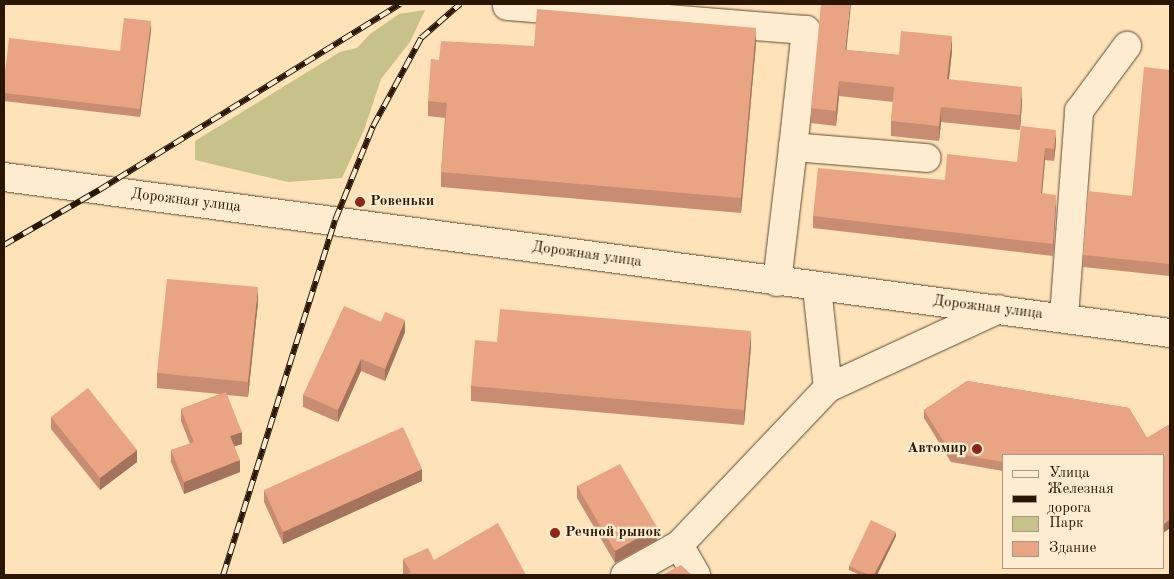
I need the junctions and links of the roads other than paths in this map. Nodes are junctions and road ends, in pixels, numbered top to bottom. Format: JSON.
{"nodes":[{"id":1,"x":507,"y":6,"type":"dead end"},
{"id":2,"x":1127,"y":46,"type":"dead end"},
{"id":3,"x":793,"y":147,"type":"junction"},
{"id":4,"x":927,"y":158,"type":"dead end"},
{"id":5,"x":4,"y":177,"type":"edge"},
{"id":6,"x":777,"y":282,"type":"junction"},
{"id":7,"x":817,"y":288,"type":"junction"},
{"id":8,"x":1000,"y":309,"type":"junction"},
{"id":9,"x":1064,"y":317,"type":"junction"},
{"id":10,"x":1170,"y":333,"type":"edge"},
{"id":11,"x":828,"y":388,"type":"junction"},
{"id":12,"x":679,"y":545,"type":"junction"},
{"id":13,"x":626,"y":575,"type":"edge"},
{"id":14,"x":696,"y":575,"type":"edge"}],
"edges":[{"from":1,"to":3,"type":"street"},
{"from":2,"to":9,"type":"street"},
{"from":3,"to":4,"type":"street"},
{"from":3,"to":6,"type":"street"},
{"from":5,"to":6,"type":"street","name":"Дорожная улица"},
{"from":6,"to":7,"type":"street","name":"Дорожная улица"},
{"from":7,"to":8,"type":"street","name":"Дорожная улица"},
{"from":7,"to":11,"type":"street"},
{"from":8,"to":9,"type":"street","name":"Дорожная улица"},
{"from":8,"to":11,"type":"street"},
{"from":9,"to":10,"type":"street","name":"Дорожная улица"},
{"from":11,"to":12,"type":"street"},
{"from":12,"to":13,"type":"street"},
{"from":12,"to":14,"type":"street"}]}
